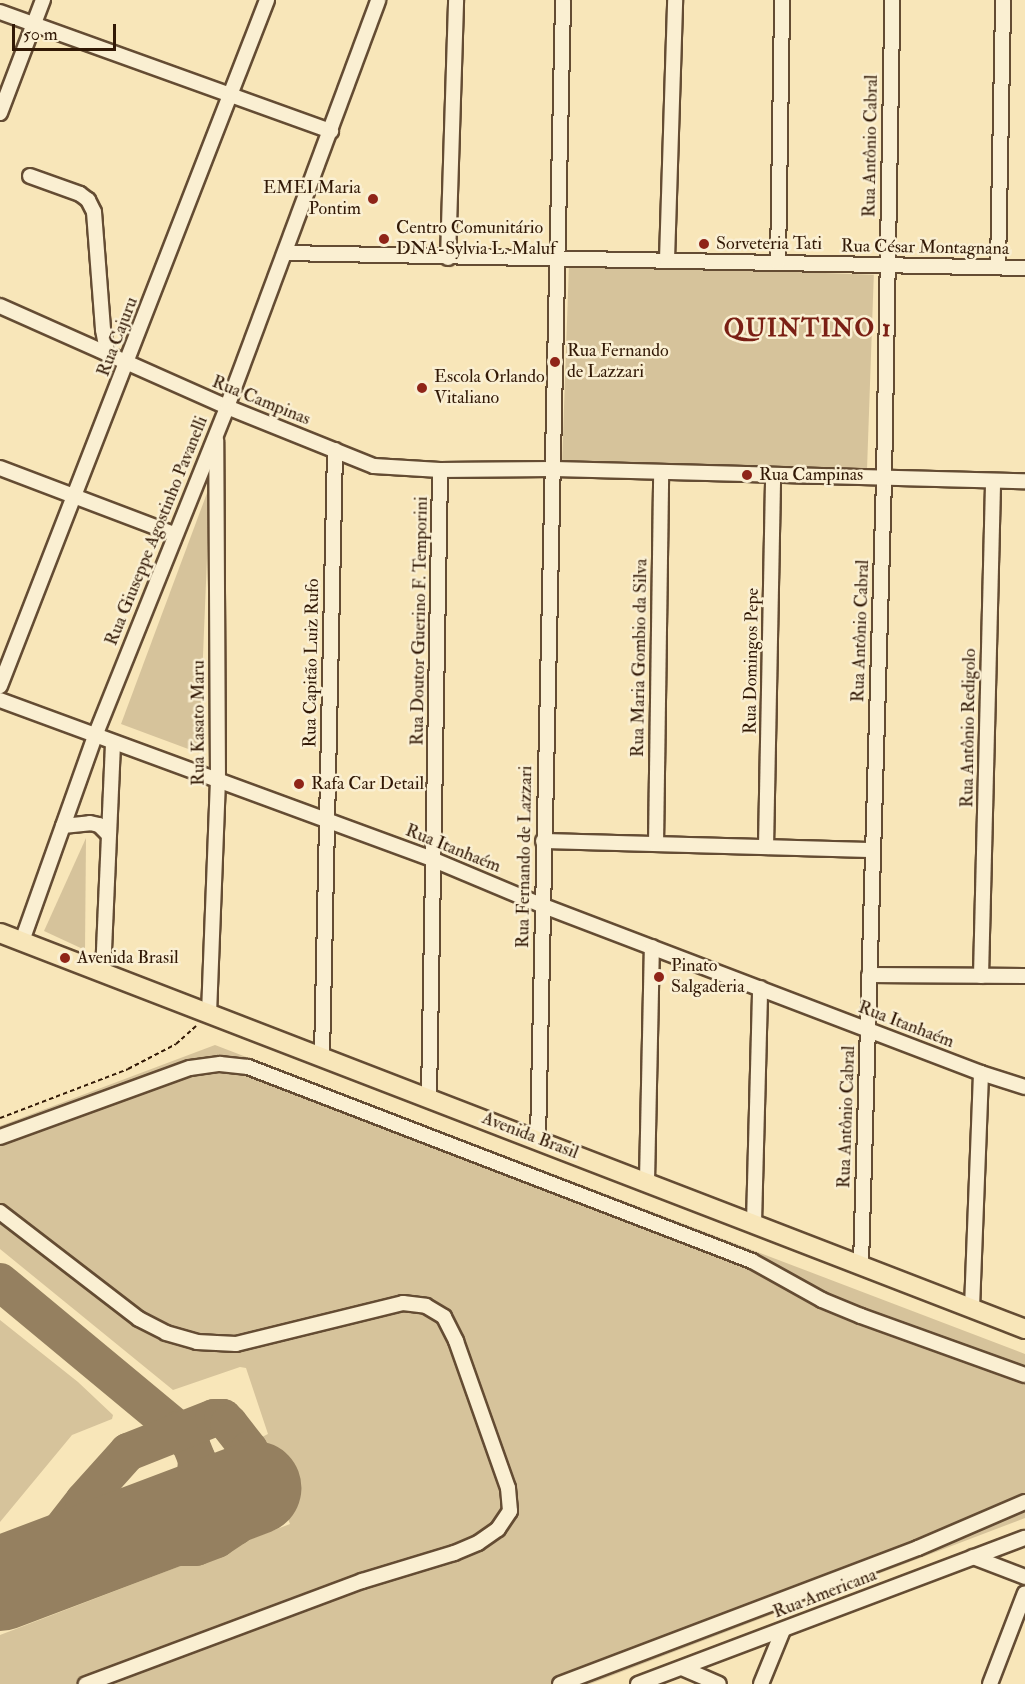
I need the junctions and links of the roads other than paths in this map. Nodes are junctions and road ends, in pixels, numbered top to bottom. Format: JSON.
{"nodes":[{"id":1,"x":44,"y":0,"type":"edge"},
{"id":2,"x":267,"y":0,"type":"edge"},
{"id":3,"x":378,"y":0,"type":"edge"},
{"id":4,"x":456,"y":0,"type":"edge"},
{"id":5,"x":563,"y":0,"type":"edge"},
{"id":6,"x":675,"y":0,"type":"edge"},
{"id":7,"x":782,"y":0,"type":"edge"},
{"id":8,"x":892,"y":0,"type":"edge"},
{"id":9,"x":1003,"y":0,"type":"edge"},
{"id":10,"x":0,"y":12,"type":"edge"},
{"id":11,"x":34,"y":25,"type":"junction"},
{"id":12,"x":232,"y":95,"type":"junction"},
{"id":13,"x":0,"y":113,"type":"edge"},
{"id":14,"x":331,"y":131,"type":"junction"},
{"id":15,"x":30,"y":176,"type":"dead end"},
{"id":16,"x":285,"y":254,"type":"junction"},
{"id":17,"x":448,"y":258,"type":"junction"},
{"id":18,"x":558,"y":258,"type":"junction"},
{"id":19,"x":667,"y":260,"type":"junction"},
{"id":20,"x":778,"y":262,"type":"junction"},
{"id":21,"x":886,"y":264,"type":"junction"},
{"id":22,"x":998,"y":267,"type":"junction"},
{"id":23,"x":1025,"y":268,"type":"edge"},
{"id":24,"x":0,"y":306,"type":"edge"},
{"id":25,"x":108,"y":355,"type":"junction"},
{"id":26,"x":127,"y":364,"type":"junction"},
{"id":27,"x":227,"y":407,"type":"junction"},
{"id":28,"x":216,"y":432,"type":"junction"},
{"id":29,"x":335,"y":450,"type":"junction"},
{"id":30,"x":0,"y":468,"type":"edge"},
{"id":31,"x":552,"y":469,"type":"junction"},
{"id":32,"x":440,"y":470,"type":"junction"},
{"id":33,"x":661,"y":473,"type":"junction"},
{"id":34,"x":773,"y":476,"type":"junction"},
{"id":35,"x":884,"y":479,"type":"junction"},
{"id":36,"x":993,"y":481,"type":"junction"},
{"id":37,"x":1025,"y":481,"type":"edge"},
{"id":38,"x":76,"y":496,"type":"junction"},
{"id":39,"x":174,"y":534,"type":"junction"},
{"id":40,"x":0,"y":686,"type":"edge"},
{"id":41,"x":0,"y":700,"type":"edge"},
{"id":42,"x":95,"y":736,"type":"junction"},
{"id":43,"x":113,"y":743,"type":"junction"},
{"id":44,"x":218,"y":780,"type":"junction"},
{"id":45,"x":326,"y":822,"type":"junction"},
{"id":46,"x":63,"y":826,"type":"junction"},
{"id":47,"x":108,"y":834,"type":"junction"},
{"id":48,"x":543,"y":841,"type":"junction"},
{"id":49,"x":656,"y":844,"type":"junction"},
{"id":50,"x":766,"y":847,"type":"junction"},
{"id":51,"x":871,"y":850,"type":"junction"},
{"id":52,"x":434,"y":860,"type":"junction"},
{"id":53,"x":541,"y":905,"type":"junction"},
{"id":54,"x":0,"y":933,"type":"edge"},
{"id":55,"x":22,"y":941,"type":"junction"},
{"id":56,"x":652,"y":947,"type":"junction"},
{"id":57,"x":103,"y":974,"type":"junction"},
{"id":58,"x":869,"y":975,"type":"junction"},
{"id":59,"x":981,"y":976,"type":"junction"},
{"id":60,"x":1025,"y":976,"type":"edge"},
{"id":61,"x":760,"y":988,"type":"junction"},
{"id":62,"x":209,"y":1014,"type":"junction"},
{"id":63,"x":868,"y":1029,"type":"junction"},
{"id":64,"x":322,"y":1056,"type":"junction"},
{"id":65,"x":981,"y":1073,"type":"junction"},
{"id":66,"x":1025,"y":1087,"type":"edge"},
{"id":67,"x":429,"y":1097,"type":"junction"},
{"id":68,"x":0,"y":1137,"type":"edge"},
{"id":69,"x":538,"y":1139,"type":"junction"},
{"id":70,"x":647,"y":1181,"type":"junction"},
{"id":71,"x":0,"y":1212,"type":"edge"},
{"id":72,"x":754,"y":1223,"type":"junction"},
{"id":73,"x":861,"y":1264,"type":"junction"},
{"id":74,"x":972,"y":1308,"type":"junction"},
{"id":75,"x":1025,"y":1329,"type":"edge"},
{"id":76,"x":1025,"y":1376,"type":"edge"},
{"id":77,"x":1025,"y":1502,"type":"edge"},
{"id":78,"x":1025,"y":1538,"type":"edge"},
{"id":79,"x":973,"y":1557,"type":"junction"},
{"id":80,"x":1025,"y":1577,"type":"edge"},
{"id":81,"x":1025,"y":1593,"type":"edge"},
{"id":82,"x":783,"y":1630,"type":"junction"},
{"id":83,"x":681,"y":1668,"type":"junction"},
{"id":84,"x":86,"y":1684,"type":"edge"},
{"id":85,"x":560,"y":1684,"type":"edge"},
{"id":86,"x":638,"y":1684,"type":"edge"},
{"id":87,"x":719,"y":1684,"type":"edge"},
{"id":88,"x":761,"y":1684,"type":"edge"},
{"id":89,"x":990,"y":1684,"type":"edge"}],
"edges":[{"from":1,"to":11,"type":"street"},
{"from":2,"to":12,"type":"street","name":"Rua Cajuru"},
{"from":3,"to":14,"type":"street","name":"Rua Giuseppe Agostinho Pavanelli"},
{"from":4,"to":17,"type":"street"},
{"from":5,"to":18,"type":"street","name":"Rua Fernando de Lazzari"},
{"from":6,"to":19,"type":"street"},
{"from":7,"to":20,"type":"street"},
{"from":8,"to":21,"type":"street","name":"Rua Antônio Cabral"},
{"from":9,"to":22,"type":"street"},
{"from":10,"to":11,"type":"street"},
{"from":11,"to":12,"type":"street"},
{"from":11,"to":13,"type":"street"},
{"from":12,"to":14,"type":"street"},
{"from":12,"to":26,"type":"street","name":"Rua Cajuru"},
{"from":14,"to":16,"type":"street","name":"Rua Giuseppe Agostinho Pavanelli"},
{"from":15,"to":25,"type":"street"},
{"from":16,"to":17,"type":"street","name":"Rua César Montagnana"},
{"from":16,"to":27,"type":"street","name":"Rua Giuseppe Agostinho Pavanelli"},
{"from":17,"to":18,"type":"street","name":"Rua César Montagnana"},
{"from":18,"to":19,"type":"street","name":"Rua César Montagnana"},
{"from":18,"to":31,"type":"street","name":"Rua Fernando de Lazzari"},
{"from":19,"to":20,"type":"street","name":"Rua César Montagnana"},
{"from":20,"to":21,"type":"street","name":"Rua César Montagnana"},
{"from":21,"to":22,"type":"street","name":"Rua César Montagnana"},
{"from":21,"to":35,"type":"street","name":"Rua Antônio Cabral"},
{"from":22,"to":23,"type":"street","name":"Rua César Montagnana"},
{"from":24,"to":25,"type":"street","name":"Rua Campinas"},
{"from":25,"to":26,"type":"street","name":"Rua Campinas"},
{"from":26,"to":27,"type":"street","name":"Rua Campinas"},
{"from":26,"to":38,"type":"street","name":"Rua Cajuru"},
{"from":27,"to":28,"type":"street","name":"Rua Giuseppe Agostinho Pavanelli"},
{"from":27,"to":29,"type":"street","name":"Rua Campinas"},
{"from":28,"to":39,"type":"street","name":"Rua Giuseppe Agostinho Pavanelli"},
{"from":28,"to":44,"type":"street","name":"Rua Kasato Maru"},
{"from":29,"to":32,"type":"street","name":"Rua Campinas"},
{"from":29,"to":45,"type":"street","name":"Rua Capitão Luiz Rufo"},
{"from":30,"to":38,"type":"street"},
{"from":31,"to":32,"type":"street","name":"Rua Campinas"},
{"from":31,"to":33,"type":"street","name":"Rua Campinas"},
{"from":31,"to":48,"type":"street","name":"Rua Fernando de Lazzari"},
{"from":32,"to":52,"type":"street","name":"Rua Doutor Guerino F. Temporini"},
{"from":33,"to":34,"type":"street","name":"Rua Campinas"},
{"from":33,"to":49,"type":"street","name":"Rua Maria Gombio da Silva"},
{"from":34,"to":35,"type":"street","name":"Rua Campinas"},
{"from":34,"to":50,"type":"street","name":"Rua Domingos Pepe"},
{"from":35,"to":36,"type":"street","name":"Rua Campinas"},
{"from":35,"to":51,"type":"street","name":"Rua Antônio Cabral"},
{"from":36,"to":37,"type":"street","name":"Rua Campinas"},
{"from":36,"to":59,"type":"street","name":"Rua Antônio Redigolo"},
{"from":38,"to":39,"type":"street"},
{"from":38,"to":40,"type":"street","name":"Rua Cajuru"},
{"from":39,"to":42,"type":"street","name":"Rua Giuseppe Agostinho Pavanelli"},
{"from":41,"to":42,"type":"street","name":"Rua Itanhaém"},
{"from":42,"to":43,"type":"street","name":"Rua Itanhaém"},
{"from":42,"to":46,"type":"street","name":"Rua Giuseppe Agostinho Pavanelli"},
{"from":43,"to":44,"type":"street","name":"Rua Itanhaém"},
{"from":43,"to":47,"type":"street"},
{"from":44,"to":45,"type":"street","name":"Rua Itanhaém"},
{"from":44,"to":62,"type":"street","name":"Rua Kasato Maru"},
{"from":45,"to":52,"type":"street","name":"Rua Itanhaém"},
{"from":45,"to":64,"type":"street","name":"Rua Capitão Luiz Rufo"},
{"from":46,"to":47,"type":"street"},
{"from":46,"to":55,"type":"street","name":"Rua Giuseppe Agostinho Pavanelli"},
{"from":47,"to":57,"type":"street"},
{"from":48,"to":49,"type":"street"},
{"from":48,"to":53,"type":"street","name":"Rua Fernando de Lazzari"},
{"from":49,"to":50,"type":"street"},
{"from":50,"to":51,"type":"street"},
{"from":51,"to":58,"type":"street","name":"Rua Antônio Cabral"},
{"from":52,"to":53,"type":"street","name":"Rua Itanhaém"},
{"from":52,"to":67,"type":"street","name":"Rua Doutor Guerino F. Temporini"},
{"from":53,"to":56,"type":"street","name":"Rua Itanhaém"},
{"from":53,"to":69,"type":"street","name":"Rua Fernando de Lazzari"},
{"from":54,"to":55,"type":"main road","name":"Avenida Brasil"},
{"from":55,"to":57,"type":"main road","name":"Avenida Brasil"},
{"from":56,"to":61,"type":"street","name":"Rua Itanhaém"},
{"from":56,"to":70,"type":"street"},
{"from":57,"to":62,"type":"main road","name":"Avenida Brasil"},
{"from":58,"to":59,"type":"street"},
{"from":58,"to":63,"type":"street","name":"Rua Antônio Cabral"},
{"from":59,"to":60,"type":"street"},
{"from":61,"to":63,"type":"street","name":"Rua Itanhaém"},
{"from":61,"to":72,"type":"street"},
{"from":62,"to":64,"type":"main road","name":"Avenida Brasil"},
{"from":63,"to":65,"type":"street","name":"Rua Itanhaém"},
{"from":63,"to":73,"type":"street","name":"Rua Antônio Cabral"},
{"from":64,"to":67,"type":"main road","name":"Avenida Brasil"},
{"from":65,"to":66,"type":"street","name":"Rua Itanhaém"},
{"from":65,"to":74,"type":"street"},
{"from":67,"to":69,"type":"main road","name":"Avenida Brasil"},
{"from":68,"to":76,"type":"street"},
{"from":69,"to":70,"type":"main road","name":"Avenida Brasil"},
{"from":70,"to":72,"type":"main road","name":"Avenida Brasil"},
{"from":71,"to":84,"type":"street"},
{"from":72,"to":73,"type":"main road","name":"Avenida Brasil"},
{"from":73,"to":74,"type":"main road","name":"Avenida Brasil"},
{"from":74,"to":75,"type":"main road","name":"Avenida Brasil"},
{"from":77,"to":85,"type":"street"},
{"from":78,"to":79,"type":"street","name":"Rua Americana"},
{"from":79,"to":80,"type":"street"},
{"from":79,"to":82,"type":"street","name":"Rua Americana"},
{"from":81,"to":89,"type":"street"},
{"from":82,"to":83,"type":"street","name":"Rua Americana"},
{"from":82,"to":88,"type":"street"},
{"from":83,"to":86,"type":"street","name":"Rua Americana"},
{"from":83,"to":87,"type":"street"}]}
